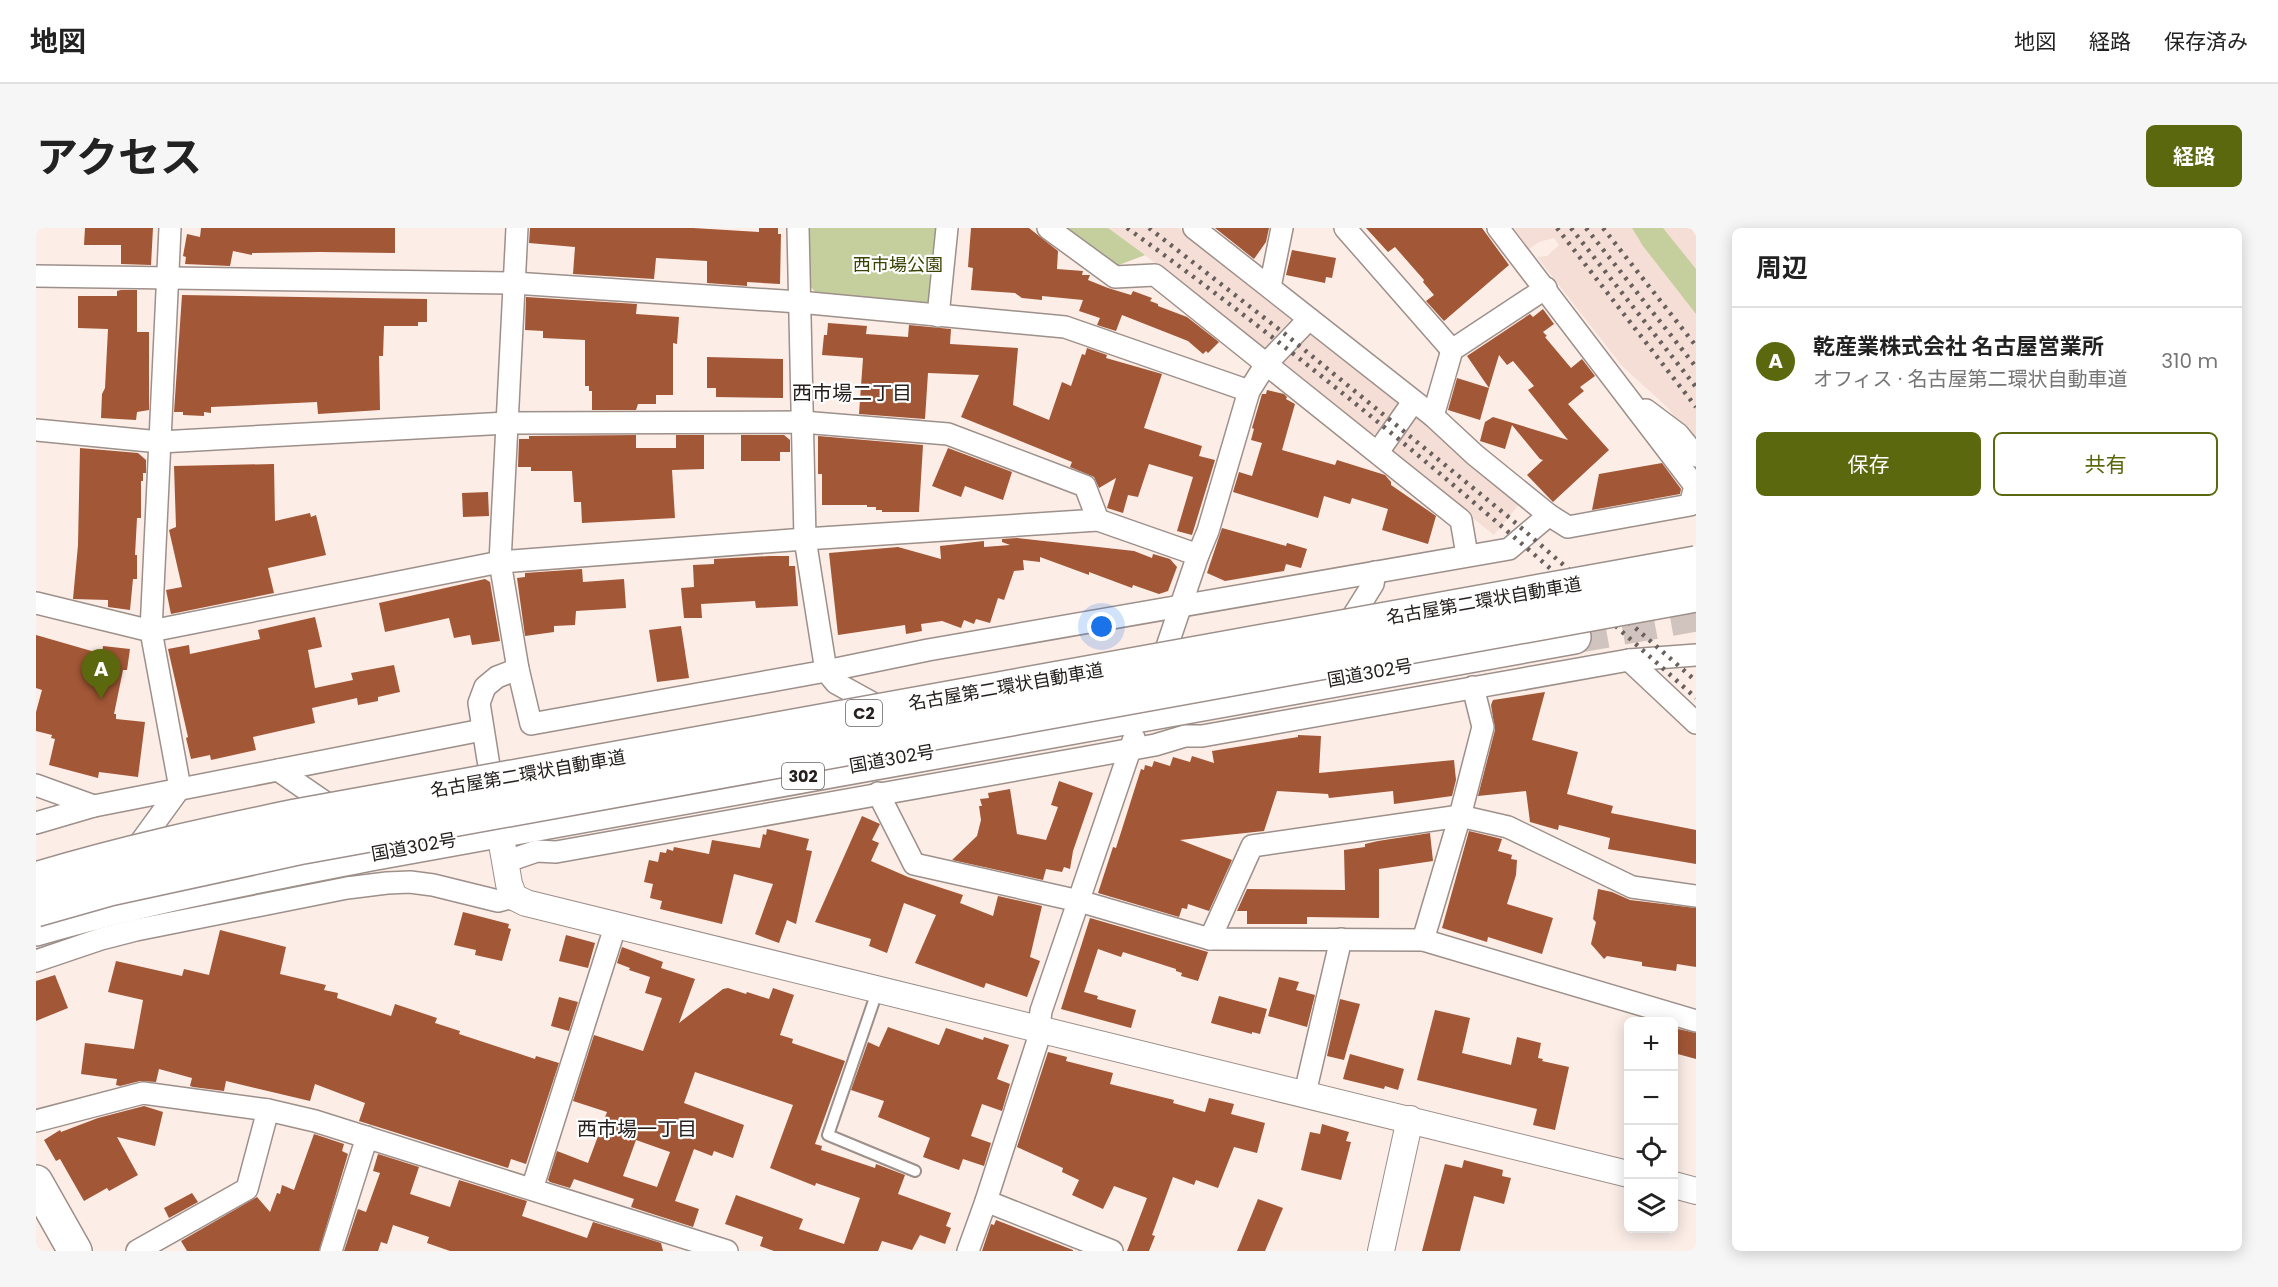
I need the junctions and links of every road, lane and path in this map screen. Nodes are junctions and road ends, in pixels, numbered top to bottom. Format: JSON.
{"nodes":[{"id":1,"x":170,"y":228,"type":"edge"},
{"id":2,"x":517,"y":228,"type":"edge"},
{"id":3,"x":798,"y":228,"type":"edge"},
{"id":4,"x":946,"y":228,"type":"edge"},
{"id":5,"x":1048,"y":228,"type":"edge"},
{"id":6,"x":1194,"y":228,"type":"edge"},
{"id":7,"x":1282,"y":228,"type":"edge"},
{"id":8,"x":1345,"y":228,"type":"edge"},
{"id":9,"x":1498,"y":228,"type":"edge"},
{"id":10,"x":36,"y":276,"type":"edge"},
{"id":11,"x":168,"y":278,"type":"junction"},
{"id":12,"x":514,"y":283,"type":"junction"},
{"id":13,"x":1270,"y":287,"type":"junction"},
{"id":14,"x":1546,"y":288,"type":"junction"},
{"id":15,"x":799,"y":302,"type":"junction"},
{"id":16,"x":938,"y":316,"type":"junction"},
{"id":17,"x":1309,"y":319,"type":"junction"},
{"id":18,"x":1452,"y":350,"type":"junction"},
{"id":19,"x":1266,"y":364,"type":"junction"},
{"id":20,"x":1249,"y":392,"type":"junction"},
{"id":21,"x":1624,"y":393,"type":"junction"},
{"id":22,"x":1413,"y":402,"type":"junction"},
{"id":23,"x":1433,"y":416,"type":"junction"},
{"id":24,"x":802,"y":422,"type":"junction"},
{"id":25,"x":507,"y":423,"type":"junction"},
{"id":26,"x":36,"y":430,"type":"edge"},
{"id":27,"x":160,"y":442,"type":"junction"},
{"id":28,"x":1378,"y":452,"type":"junction"},
{"id":29,"x":1696,"y":456,"type":"edge"},
{"id":30,"x":1549,"y":515,"type":"junction"},
{"id":31,"x":1098,"y":520,"type":"junction"},
{"id":32,"x":805,"y":539,"type":"junction"},
{"id":33,"x":1198,"y":555,"type":"junction"},
{"id":34,"x":1467,"y":555,"type":"junction"},
{"id":35,"x":500,"y":562,"type":"junction"},
{"id":36,"x":1696,"y":563,"type":"edge"},
{"id":37,"x":1375,"y":572,"type":"junction"},
{"id":38,"x":1696,"y":595,"type":"edge"},
{"id":39,"x":36,"y":603,"type":"edge"},
{"id":40,"x":1181,"y":606,"type":"junction"},
{"id":41,"x":151,"y":631,"type":"junction"},
{"id":42,"x":1574,"y":637,"type":"tunnel mouth"},
{"id":43,"x":1532,"y":645,"type":"junction"},
{"id":44,"x":1696,"y":654,"type":"edge"},
{"id":45,"x":1629,"y":660,"type":"junction"},
{"id":46,"x":518,"y":669,"type":"junction"},
{"id":47,"x":826,"y":671,"type":"junction"},
{"id":48,"x":1359,"y":674,"type":"junction"},
{"id":49,"x":1516,"y":680,"type":"junction"},
{"id":50,"x":1311,"y":683,"type":"junction"},
{"id":51,"x":1473,"y":687,"type":"junction"},
{"id":52,"x":1422,"y":696,"type":"junction"},
{"id":53,"x":1143,"y":713,"type":"junction"},
{"id":54,"x":1696,"y":723,"type":"edge"},
{"id":55,"x":482,"y":730,"type":"junction"},
{"id":56,"x":958,"y":747,"type":"junction"},
{"id":57,"x":1130,"y":749,"type":"junction"},
{"id":58,"x":278,"y":770,"type":"junction"},
{"id":59,"x":933,"y":784,"type":"junction"},
{"id":60,"x":36,"y":785,"type":"edge"},
{"id":61,"x":180,"y":788,"type":"junction"},
{"id":62,"x":878,"y":793,"type":"junction"},
{"id":63,"x":680,"y":799,"type":"junction"},
{"id":64,"x":93,"y":806,"type":"junction"},
{"id":65,"x":1460,"y":816,"type":"junction"},
{"id":66,"x":720,"y":822,"type":"junction"},
{"id":67,"x":36,"y":823,"type":"edge"},
{"id":68,"x":502,"y":847,"type":"junction"},
{"id":69,"x":381,"y":852,"type":"junction"},
{"id":70,"x":36,"y":879,"type":"edge"},
{"id":71,"x":347,"y":888,"type":"junction"},
{"id":72,"x":1696,"y":896,"type":"edge"},
{"id":73,"x":514,"y":897,"type":"junction"},
{"id":74,"x":141,"y":901,"type":"junction"},
{"id":75,"x":1079,"y":901,"type":"junction"},
{"id":76,"x":36,"y":910,"type":"edge"},
{"id":77,"x":88,"y":914,"type":"junction"},
{"id":78,"x":176,"y":922,"type":"junction"},
{"id":79,"x":616,"y":924,"type":"junction"},
{"id":80,"x":36,"y":929,"type":"edge"},
{"id":81,"x":1210,"y":939,"type":"junction"},
{"id":82,"x":1341,"y":939,"type":"junction"},
{"id":83,"x":1423,"y":940,"type":"junction"},
{"id":84,"x":36,"y":961,"type":"edge"},
{"id":85,"x":879,"y":989,"type":"junction"},
{"id":86,"x":1696,"y":1021,"type":"edge"},
{"id":87,"x":1039,"y":1028,"type":"junction"},
{"id":88,"x":1305,"y":1093,"type":"junction"},
{"id":89,"x":268,"y":1110,"type":"junction"},
{"id":90,"x":1410,"y":1119,"type":"junction"},
{"id":91,"x":36,"y":1121,"type":"edge"},
{"id":92,"x":367,"y":1137,"type":"junction"},
{"id":93,"x":915,"y":1171,"type":"dead end"},
{"id":94,"x":1624,"y":1173,"type":"edge"},
{"id":95,"x":36,"y":1182,"type":"edge"},
{"id":96,"x":1678,"y":1186,"type":"edge"},
{"id":97,"x":532,"y":1189,"type":"junction"},
{"id":98,"x":1696,"y":1191,"type":"edge"},
{"id":99,"x":986,"y":1201,"type":"junction"},
{"id":100,"x":677,"y":1243,"type":"edge"},
{"id":101,"x":75,"y":1251,"type":"edge"},
{"id":102,"x":137,"y":1251,"type":"edge"},
{"id":103,"x":331,"y":1251,"type":"edge"},
{"id":104,"x":727,"y":1251,"type":"edge"},
{"id":105,"x":968,"y":1251,"type":"edge"},
{"id":106,"x":1112,"y":1251,"type":"edge"},
{"id":107,"x":1381,"y":1251,"type":"edge"}],
"edges":[{"from":1,"to":11,"type":"street"},
{"from":2,"to":12,"type":"street"},
{"from":3,"to":15,"type":"street"},
{"from":4,"to":16,"type":"street"},
{"from":5,"to":19,"type":"street"},
{"from":6,"to":13,"type":"street"},
{"from":7,"to":13,"type":"street"},
{"from":8,"to":18,"type":"street"},
{"from":9,"to":14,"type":"street"},
{"from":10,"to":11,"type":"street"},
{"from":11,"to":12,"type":"street"},
{"from":11,"to":27,"type":"street"},
{"from":12,"to":15,"type":"street"},
{"from":12,"to":25,"type":"street"},
{"from":13,"to":17,"type":"street"},
{"from":14,"to":18,"type":"street"},
{"from":14,"to":21,"type":"street"},
{"from":15,"to":16,"type":"street"},
{"from":15,"to":24,"type":"street"},
{"from":16,"to":20,"type":"street"},
{"from":17,"to":19,"type":"street"},
{"from":17,"to":22,"type":"street"},
{"from":18,"to":23,"type":"street"},
{"from":19,"to":20,"type":"street"},
{"from":19,"to":28,"type":"street"},
{"from":20,"to":33,"type":"street"},
{"from":21,"to":29,"type":"street"},
{"from":21,"to":30,"type":"street"},
{"from":22,"to":23,"type":"street"},
{"from":22,"to":28,"type":"street"},
{"from":23,"to":30,"type":"street"},
{"from":24,"to":25,"type":"street"},
{"from":24,"to":31,"type":"street"},
{"from":24,"to":32,"type":"street"},
{"from":25,"to":27,"type":"street"},
{"from":25,"to":35,"type":"street"},
{"from":26,"to":27,"type":"street"},
{"from":27,"to":41,"type":"street"},
{"from":28,"to":34,"type":"street"},
{"from":30,"to":34,"type":"street"},
{"from":31,"to":32,"type":"street"},
{"from":31,"to":33,"type":"street"},
{"from":32,"to":35,"type":"street"},
{"from":32,"to":47,"type":"street"},
{"from":33,"to":40,"type":"street"},
{"from":34,"to":37,"type":"street"},
{"from":35,"to":41,"type":"street"},
{"from":35,"to":46,"type":"street"},
{"from":36,"to":70,"type":"main road","name":"名古屋第二環状自動車道","number":"C2","bridge":true},
{"from":37,"to":40,"type":"street"},
{"from":37,"to":50,"type":"street"},
{"from":38,"to":76,"type":"main road","name":"名古屋第二環状自動車道","number":"C2","bridge":true},
{"from":39,"to":41,"type":"street"},
{"from":40,"to":47,"type":"street"},
{"from":40,"to":53,"type":"street"},
{"from":41,"to":61,"type":"street"},
{"from":42,"to":43,"type":"main road","name":"国道302号","number":"302"},
{"from":43,"to":48,"type":"main road","name":"国道302号","number":"302"},
{"from":43,"to":49,"type":"street"},
{"from":44,"to":45,"type":"street"},
{"from":45,"to":49,"type":"street"},
{"from":45,"to":54,"type":"street"},
{"from":46,"to":47,"type":"street"},
{"from":46,"to":55,"type":"street"},
{"from":47,"to":56,"type":"street"},
{"from":48,"to":50,"type":"main road","name":"国道302号","number":"302"},
{"from":48,"to":52,"type":"street"},
{"from":49,"to":51,"type":"street"},
{"from":50,"to":53,"type":"main road","name":"国道302号","number":"302"},
{"from":51,"to":52,"type":"street"},
{"from":51,"to":65,"type":"street"},
{"from":52,"to":57,"type":"street"},
{"from":53,"to":56,"type":"main road","name":"国道302号","number":"302"},
{"from":53,"to":57,"type":"street"},
{"from":55,"to":58,"type":"street"},
{"from":55,"to":68,"type":"street"},
{"from":56,"to":59,"type":"street"},
{"from":56,"to":63,"type":"main road","name":"国道302号","number":"302"},
{"from":57,"to":59,"type":"street"},
{"from":57,"to":75,"type":"street"},
{"from":58,"to":61,"type":"street"},
{"from":58,"to":69,"type":"street"},
{"from":59,"to":62,"type":"street"},
{"from":60,"to":64,"type":"street"},
{"from":61,"to":64,"type":"street"},
{"from":61,"to":77,"type":"street"},
{"from":62,"to":66,"type":"street"},
{"from":62,"to":75,"type":"street"},
{"from":63,"to":66,"type":"street"},
{"from":63,"to":68,"type":"main road","name":"国道302号","number":"302"},
{"from":64,"to":67,"type":"street"},
{"from":65,"to":72,"type":"street"},
{"from":65,"to":81,"type":"street"},
{"from":65,"to":83,"type":"street"},
{"from":66,"to":68,"type":"street"},
{"from":68,"to":69,"type":"main road","name":"国道302号","number":"302"},
{"from":68,"to":73,"type":"street"},
{"from":69,"to":71,"type":"street"},
{"from":69,"to":74,"type":"main road","name":"国道302号","number":"302"},
{"from":71,"to":73,"type":"street"},
{"from":71,"to":78,"type":"street"},
{"from":73,"to":79,"type":"street"},
{"from":74,"to":77,"type":"main road","name":"国道302号","number":"302"},
{"from":74,"to":78,"type":"street"},
{"from":75,"to":81,"type":"street"},
{"from":75,"to":87,"type":"street"},
{"from":77,"to":80,"type":"main road","name":"国道302号","number":"302"},
{"from":78,"to":84,"type":"street"},
{"from":79,"to":85,"type":"street"},
{"from":79,"to":97,"type":"street"},
{"from":81,"to":82,"type":"street"},
{"from":82,"to":83,"type":"street"},
{"from":82,"to":88,"type":"street"},
{"from":83,"to":86,"type":"street"},
{"from":85,"to":87,"type":"street"},
{"from":85,"to":93,"type":"lane"},
{"from":87,"to":88,"type":"street"},
{"from":87,"to":99,"type":"street"},
{"from":88,"to":90,"type":"street"},
{"from":89,"to":91,"type":"street"},
{"from":89,"to":92,"type":"street"},
{"from":89,"to":102,"type":"street"},
{"from":90,"to":94,"type":"street"},
{"from":90,"to":107,"type":"street"},
{"from":92,"to":97,"type":"street"},
{"from":92,"to":103,"type":"street"},
{"from":95,"to":101,"type":"main road"},
{"from":96,"to":98,"type":"street"},
{"from":97,"to":100,"type":"street"},
{"from":99,"to":105,"type":"street"},
{"from":99,"to":106,"type":"street"},
{"from":100,"to":104,"type":"street"}]}
